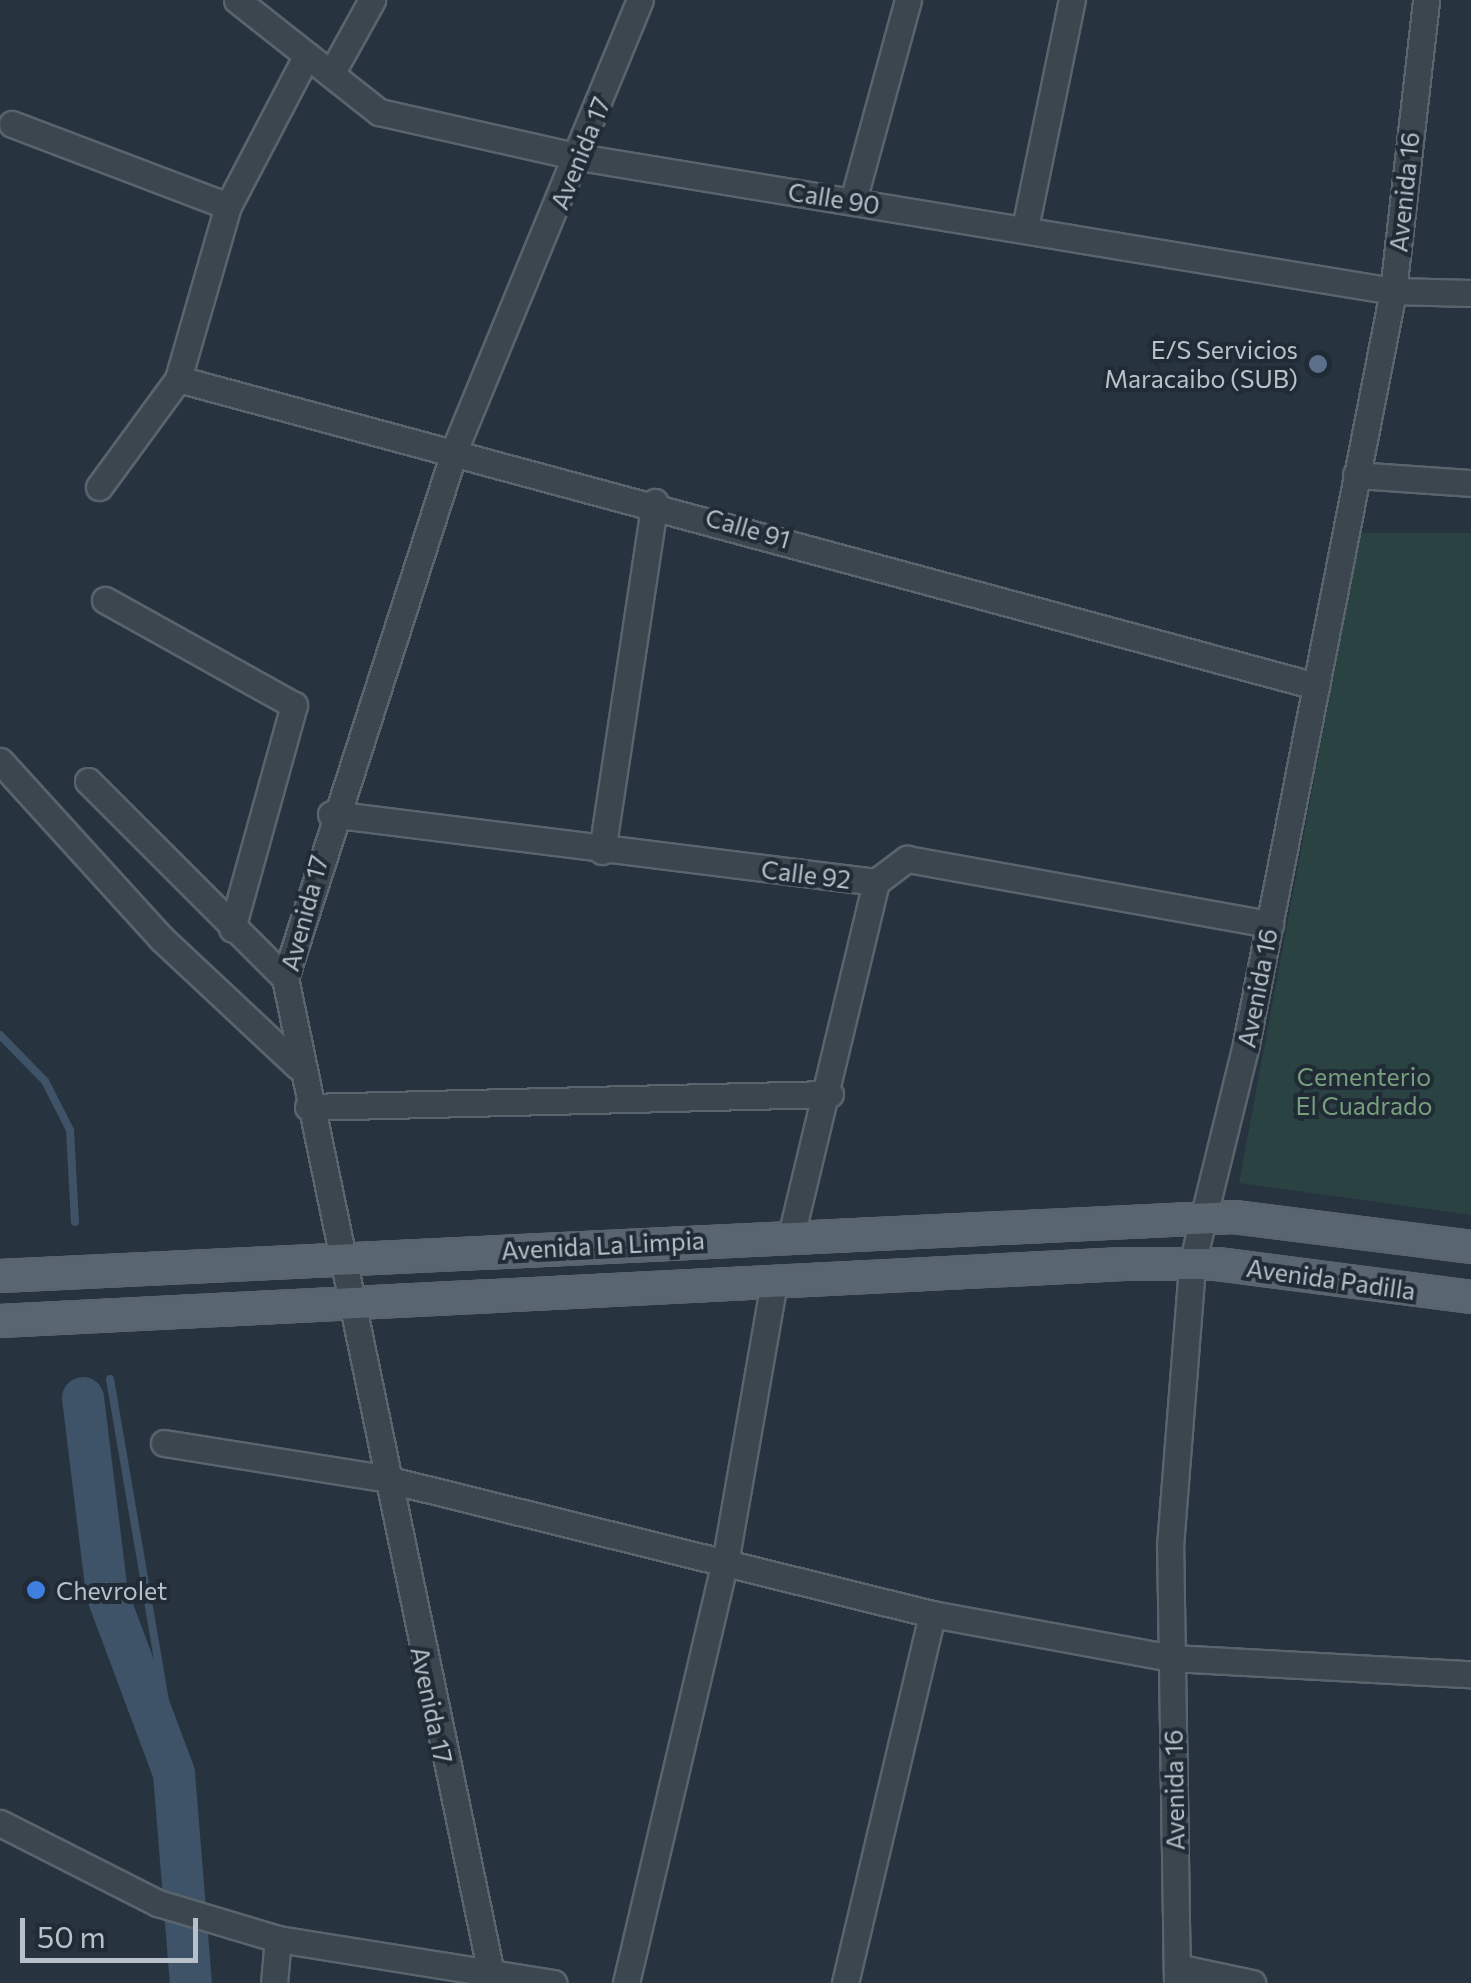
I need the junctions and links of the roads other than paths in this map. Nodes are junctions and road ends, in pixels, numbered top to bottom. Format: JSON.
{"nodes":[{"id":1,"x":237,"y":0,"type":"edge"},
{"id":2,"x":372,"y":0,"type":"edge"},
{"id":3,"x":640,"y":0,"type":"edge"},
{"id":4,"x":908,"y":0,"type":"edge"},
{"id":5,"x":1072,"y":0,"type":"edge"},
{"id":6,"x":1426,"y":0,"type":"edge"},
{"id":7,"x":307,"y":55,"type":"junction"},
{"id":8,"x":331,"y":74,"type":"junction"},
{"id":9,"x":12,"y":124,"type":"dead end"},
{"id":10,"x":580,"y":157,"type":"junction"},
{"id":11,"x":853,"y":201,"type":"junction"},
{"id":12,"x":228,"y":206,"type":"junction"},
{"id":13,"x":1026,"y":228,"type":"junction"},
{"id":14,"x":1393,"y":291,"type":"junction"},
{"id":15,"x":1471,"y":293,"type":"edge"},
{"id":16,"x":178,"y":379,"type":"junction"},
{"id":17,"x":456,"y":446,"type":"junction"},
{"id":18,"x":1356,"y":475,"type":"junction"},
{"id":19,"x":1471,"y":482,"type":"edge"},
{"id":20,"x":99,"y":487,"type":"dead end"},
{"id":21,"x":655,"y":502,"type":"junction"},
{"id":22,"x":105,"y":600,"type":"dead end"},
{"id":23,"x":1316,"y":686,"type":"junction"},
{"id":24,"x":0,"y":761,"type":"edge"},
{"id":25,"x":88,"y":780,"type":"dead end"},
{"id":26,"x":331,"y":814,"type":"junction"},
{"id":27,"x":602,"y":851,"type":"junction"},
{"id":28,"x":876,"y":882,"type":"junction"},
{"id":29,"x":1270,"y":924,"type":"junction"},
{"id":30,"x":232,"y":929,"type":"junction"},
{"id":31,"x":285,"y":978,"type":"junction"},
{"id":32,"x":298,"y":1066,"type":"junction"},
{"id":33,"x":830,"y":1094,"type":"junction"},
{"id":34,"x":308,"y":1107,"type":"junction"},
{"id":35,"x":1205,"y":1218,"type":"junction"},
{"id":36,"x":791,"y":1236,"type":"junction"},
{"id":37,"x":1471,"y":1247,"type":"edge"},
{"id":38,"x":346,"y":1256,"type":"junction"},
{"id":39,"x":1192,"y":1264,"type":"junction"},
{"id":40,"x":0,"y":1276,"type":"edge"},
{"id":41,"x":774,"y":1281,"type":"junction"},
{"id":42,"x":1471,"y":1297,"type":"edge"},
{"id":43,"x":350,"y":1303,"type":"junction"},
{"id":44,"x":0,"y":1321,"type":"edge"},
{"id":45,"x":164,"y":1443,"type":"dead end"},
{"id":46,"x":382,"y":1478,"type":"junction"},
{"id":47,"x":726,"y":1556,"type":"junction"},
{"id":48,"x":932,"y":1614,"type":"junction"},
{"id":49,"x":1172,"y":1658,"type":"junction"},
{"id":50,"x":1471,"y":1674,"type":"edge"},
{"id":51,"x":0,"y":1823,"type":"edge"},
{"id":52,"x":278,"y":1939,"type":"junction"},
{"id":53,"x":1177,"y":1975,"type":"edge"},
{"id":54,"x":492,"y":1979,"type":"edge"},
{"id":55,"x":274,"y":1983,"type":"edge"},
{"id":56,"x":554,"y":1983,"type":"edge"},
{"id":57,"x":626,"y":1983,"type":"edge"},
{"id":58,"x":845,"y":1983,"type":"edge"},
{"id":59,"x":1252,"y":1983,"type":"edge"}],
"edges":[{"from":1,"to":7,"type":"street","name":"Calle 90"},
{"from":2,"to":8,"type":"street"},
{"from":3,"to":10,"type":"street","name":"Avenida 17"},
{"from":4,"to":11,"type":"street"},
{"from":5,"to":13,"type":"street"},
{"from":6,"to":14,"type":"street","name":"Avenida 16"},
{"from":7,"to":8,"type":"street","name":"Calle 90"},
{"from":7,"to":12,"type":"street"},
{"from":8,"to":10,"type":"street","name":"Calle 90"},
{"from":9,"to":12,"type":"street"},
{"from":10,"to":11,"type":"street","name":"Calle 90"},
{"from":10,"to":17,"type":"street","name":"Avenida 17"},
{"from":11,"to":13,"type":"street","name":"Calle 90"},
{"from":12,"to":16,"type":"street"},
{"from":13,"to":14,"type":"street","name":"Calle 90"},
{"from":14,"to":15,"type":"street","name":"Calle 90"},
{"from":14,"to":18,"type":"street","name":"Avenida 16"},
{"from":16,"to":17,"type":"street","name":"Calle 91"},
{"from":16,"to":20,"type":"street"},
{"from":17,"to":21,"type":"street","name":"Calle 91"},
{"from":17,"to":26,"type":"street","name":"Avenida 17"},
{"from":18,"to":19,"type":"street"},
{"from":18,"to":23,"type":"street","name":"Avenida 16"},
{"from":21,"to":23,"type":"street","name":"Calle 91"},
{"from":21,"to":27,"type":"street"},
{"from":22,"to":30,"type":"street"},
{"from":23,"to":29,"type":"street","name":"Avenida 16"},
{"from":24,"to":32,"type":"street"},
{"from":25,"to":30,"type":"street"},
{"from":26,"to":27,"type":"street","name":"Calle 92"},
{"from":26,"to":31,"type":"street","name":"Avenida 17"},
{"from":27,"to":28,"type":"street","name":"Calle 92"},
{"from":28,"to":29,"type":"street","name":"Calle 92"},
{"from":28,"to":33,"type":"street"},
{"from":29,"to":35,"type":"street","name":"Avenida 16"},
{"from":30,"to":31,"type":"street"},
{"from":31,"to":32,"type":"street","name":"Avenida 17"},
{"from":32,"to":34,"type":"street","name":"Avenida 17"},
{"from":33,"to":34,"type":"street"},
{"from":33,"to":36,"type":"street"},
{"from":34,"to":38,"type":"street","name":"Avenida 17"},
{"from":35,"to":36,"type":"main road","name":"Avenida La Limpia"},
{"from":35,"to":37,"type":"main road","name":"Avenida Padilla"},
{"from":35,"to":39,"type":"street","name":"Avenida 16"},
{"from":36,"to":38,"type":"main road","name":"Avenida La Limpia"},
{"from":38,"to":40,"type":"main road","name":"Avenida La Limpia"},
{"from":38,"to":43,"type":"street","name":"Avenida 17"},
{"from":39,"to":41,"type":"main road","name":"Avenida La Limpia"},
{"from":39,"to":42,"type":"main road","name":"Avenida Padilla"},
{"from":39,"to":49,"type":"street","name":"Avenida 16"},
{"from":41,"to":43,"type":"main road","name":"Avenida La Limpia"},
{"from":41,"to":47,"type":"street"},
{"from":43,"to":44,"type":"main road","name":"Avenida La Limpia"},
{"from":43,"to":46,"type":"street","name":"Avenida 17"},
{"from":45,"to":46,"type":"street"},
{"from":46,"to":47,"type":"street"},
{"from":46,"to":54,"type":"street","name":"Avenida 17"},
{"from":47,"to":48,"type":"street"},
{"from":47,"to":57,"type":"street"},
{"from":48,"to":49,"type":"street"},
{"from":48,"to":58,"type":"street"},
{"from":49,"to":50,"type":"street"},
{"from":49,"to":53,"type":"street","name":"Avenida 16"},
{"from":51,"to":52,"type":"street"},
{"from":52,"to":54,"type":"street"},
{"from":52,"to":55,"type":"street"},
{"from":53,"to":59,"type":"street"},
{"from":54,"to":56,"type":"street"}]}
